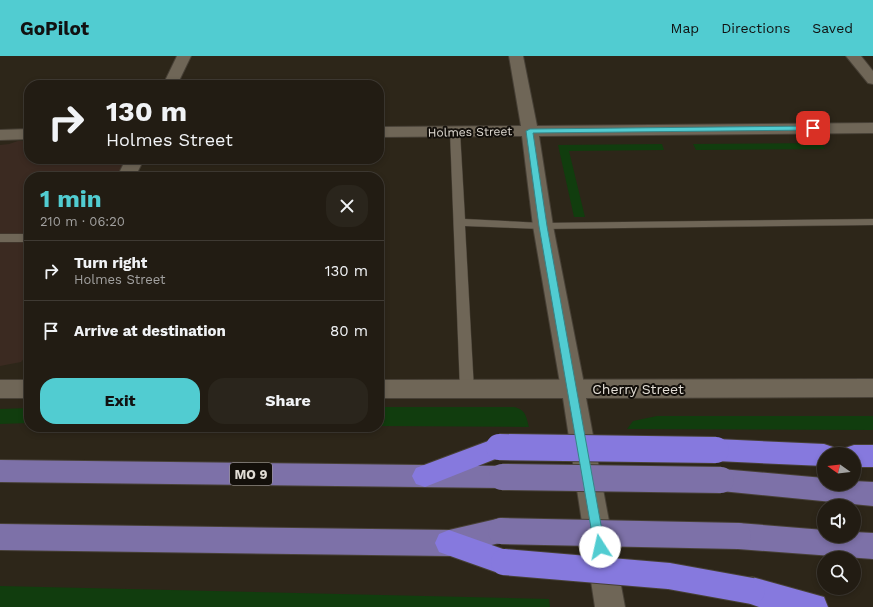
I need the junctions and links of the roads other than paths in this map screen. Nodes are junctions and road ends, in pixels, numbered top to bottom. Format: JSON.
{"nodes":[{"id":1,"x":184,"y":56,"type":"edge"},
{"id":2,"x":516,"y":56,"type":"edge"},
{"id":3,"x":853,"y":56,"type":"edge"},
{"id":4,"x":172,"y":80,"type":"edge"},
{"id":5,"x":873,"y":80,"type":"edge"},
{"id":6,"x":873,"y":128,"type":"edge"},
{"id":7,"x":530,"y":131,"type":"junction"},
{"id":8,"x":384,"y":132,"type":"edge"},
{"id":9,"x":455,"y":132,"type":"junction"},
{"id":10,"x":0,"y":134,"type":"edge"},
{"id":11,"x":24,"y":134,"type":"edge"},
{"id":12,"x":459,"y":222,"type":"junction"},
{"id":13,"x":873,"y":222,"type":"edge"},
{"id":14,"x":543,"y":226,"type":"junction"},
{"id":15,"x":0,"y":238,"type":"edge"},
{"id":16,"x":24,"y":238,"type":"edge"},
{"id":17,"x":24,"y":386,"type":"edge"},
{"id":18,"x":873,"y":388,"type":"edge"},
{"id":19,"x":0,"y":389,"type":"edge"},
{"id":20,"x":573,"y":389,"type":"junction"},
{"id":21,"x":384,"y":390,"type":"edge"},
{"id":22,"x":467,"y":390,"type":"junction"},
{"id":23,"x":817,"y":455,"type":"edge"},
{"id":24,"x":861,"y":456,"type":"edge"},
{"id":25,"x":873,"y":456,"type":"edge"},
{"id":26,"x":0,"y":471,"type":"edge"},
{"id":27,"x":425,"y":476,"type":"junction"},
{"id":28,"x":873,"y":494,"type":"edge"},
{"id":29,"x":0,"y":537,"type":"edge"},
{"id":30,"x":449,"y":543,"type":"junction"},
{"id":31,"x":873,"y":546,"type":"edge"},
{"id":32,"x":610,"y":607,"type":"edge"},
{"id":33,"x":813,"y":607,"type":"edge"}],
"edges":[{"from":1,"to":4,"type":"street"},
{"from":2,"to":7,"type":"street"},
{"from":3,"to":5,"type":"street"},
{"from":6,"to":7,"type":"street","name":"Holmes Street"},
{"from":7,"to":9,"type":"street","name":"Holmes Street"},
{"from":7,"to":14,"type":"street"},
{"from":8,"to":9,"type":"street","name":"Holmes Street"},
{"from":9,"to":12,"type":"lane"},
{"from":10,"to":11,"type":"street"},
{"from":12,"to":14,"type":"lane"},
{"from":12,"to":22,"type":"lane"},
{"from":13,"to":14,"type":"lane"},
{"from":14,"to":20,"type":"street"},
{"from":15,"to":16,"type":"lane"},
{"from":17,"to":19,"type":"street"},
{"from":18,"to":20,"type":"street","name":"Cherry Street"},
{"from":20,"to":22,"type":"street","name":"Cherry Street"},
{"from":20,"to":32,"type":"street"},
{"from":21,"to":22,"type":"street","name":"Cherry Street"},
{"from":23,"to":27,"type":"highway","bridge":true},
{"from":24,"to":25,"type":"highway"},
{"from":26,"to":27,"type":"main road","number":"MO 9"},
{"from":27,"to":28,"type":"main road","number":"MO 9","bridge":true},
{"from":29,"to":30,"type":"main road"},
{"from":30,"to":31,"type":"main road","bridge":true},
{"from":30,"to":33,"type":"highway","bridge":true}]}
